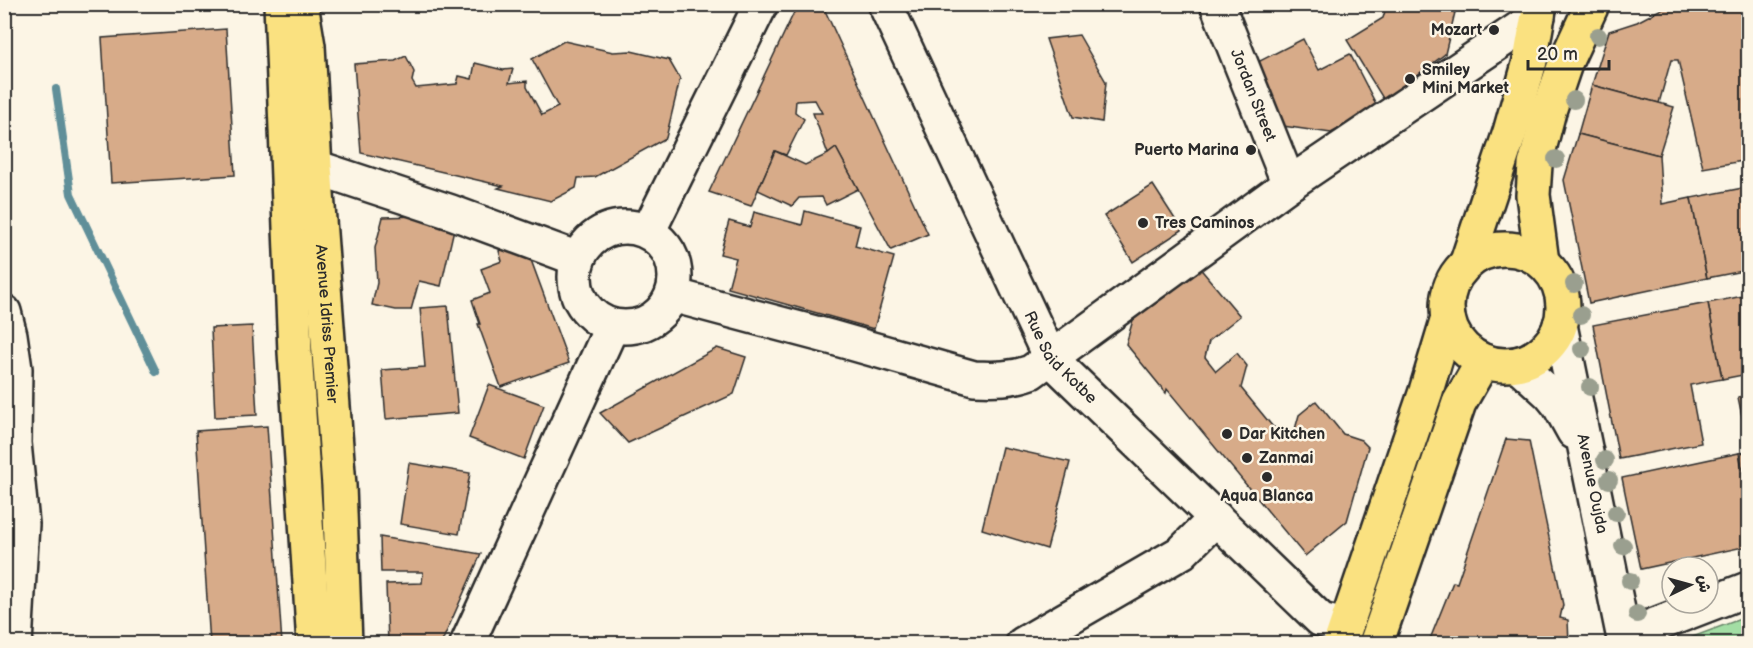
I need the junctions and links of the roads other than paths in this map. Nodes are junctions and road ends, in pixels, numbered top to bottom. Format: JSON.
{"nodes":[{"id":1,"x":281,"y":4,"type":"edge"},
{"id":2,"x":301,"y":4,"type":"edge"},
{"id":3,"x":761,"y":4,"type":"edge"},
{"id":4,"x":885,"y":4,"type":"edge"},
{"id":5,"x":1217,"y":4,"type":"edge"},
{"id":6,"x":1589,"y":5,"type":"edge"},
{"id":7,"x":1539,"y":10,"type":"edge"},
{"id":8,"x":315,"y":167,"type":"junction"},
{"id":9,"x":1289,"y":184,"type":"junction"},
{"id":10,"x":648,"y":232,"type":"junction"},
{"id":11,"x":578,"y":259,"type":"junction"},
{"id":12,"x":1467,"y":262,"type":"junction"},
{"id":13,"x":1542,"y":262,"type":"junction"},
{"id":14,"x":672,"y":295,"type":"junction"},
{"id":15,"x":4,"y":312,"type":"edge"},
{"id":16,"x":1448,"y":318,"type":"junction"},
{"id":17,"x":1560,"y":325,"type":"junction"},
{"id":18,"x":612,"y":326,"type":"junction"},
{"id":19,"x":1050,"y":358,"type":"junction"},
{"id":20,"x":1501,"y":363,"type":"junction"},
{"id":21,"x":9,"y":444,"type":"edge"},
{"id":22,"x":1586,"y":454,"type":"junction"},
{"id":23,"x":1216,"y":518,"type":"junction"},
{"id":24,"x":1749,"y":589,"type":"edge"},
{"id":25,"x":1342,"y":635,"type":"edge"},
{"id":26,"x":1625,"y":640,"type":"edge"},
{"id":27,"x":15,"y":644,"type":"edge"},
{"id":28,"x":314,"y":644,"type":"edge"},
{"id":29,"x":345,"y":644,"type":"edge"},
{"id":30,"x":467,"y":644,"type":"edge"},
{"id":31,"x":1023,"y":644,"type":"edge"},
{"id":32,"x":1376,"y":644,"type":"edge"}],
"edges":[{"from":1,"to":28,"type":"main road","name":"Avenue Idriss Premier"},
{"from":2,"to":8,"type":"main road","name":"Avenue Idriss Premier"},
{"from":3,"to":10,"type":"street"},
{"from":4,"to":19,"type":"street","name":"Rue Said Kotbe"},
{"from":5,"to":9,"type":"street","name":"Jordan Street"},
{"from":6,"to":13,"type":"main road"},
{"from":7,"to":9,"type":"street"},
{"from":7,"to":12,"type":"main road"},
{"from":8,"to":11,"type":"street"},
{"from":8,"to":29,"type":"main road","name":"Avenue Idriss Premier"},
{"from":9,"to":19,"type":"street"},
{"from":10,"to":11,"type":"street"},
{"from":10,"to":14,"type":"street"},
{"from":11,"to":18,"type":"street"},
{"from":12,"to":13,"type":"main road"},
{"from":12,"to":16,"type":"main road"},
{"from":13,"to":17,"type":"main road"},
{"from":14,"to":18,"type":"street"},
{"from":14,"to":19,"type":"street"},
{"from":15,"to":21,"type":"street"},
{"from":16,"to":20,"type":"main road"},
{"from":16,"to":25,"type":"main road"},
{"from":17,"to":20,"type":"main road"},
{"from":17,"to":22,"type":"street","name":"Avenue Oujda"},
{"from":18,"to":30,"type":"street"},
{"from":19,"to":23,"type":"street","name":"Rue Said Kotbe"},
{"from":20,"to":22,"type":"street"},
{"from":20,"to":32,"type":"main road"},
{"from":21,"to":27,"type":"street"},
{"from":22,"to":26,"type":"street","name":"Avenue Oujda"},
{"from":23,"to":25,"type":"street","name":"Rue Said Kotbe"},
{"from":23,"to":31,"type":"street"},
{"from":24,"to":26,"type":"street"}]}
